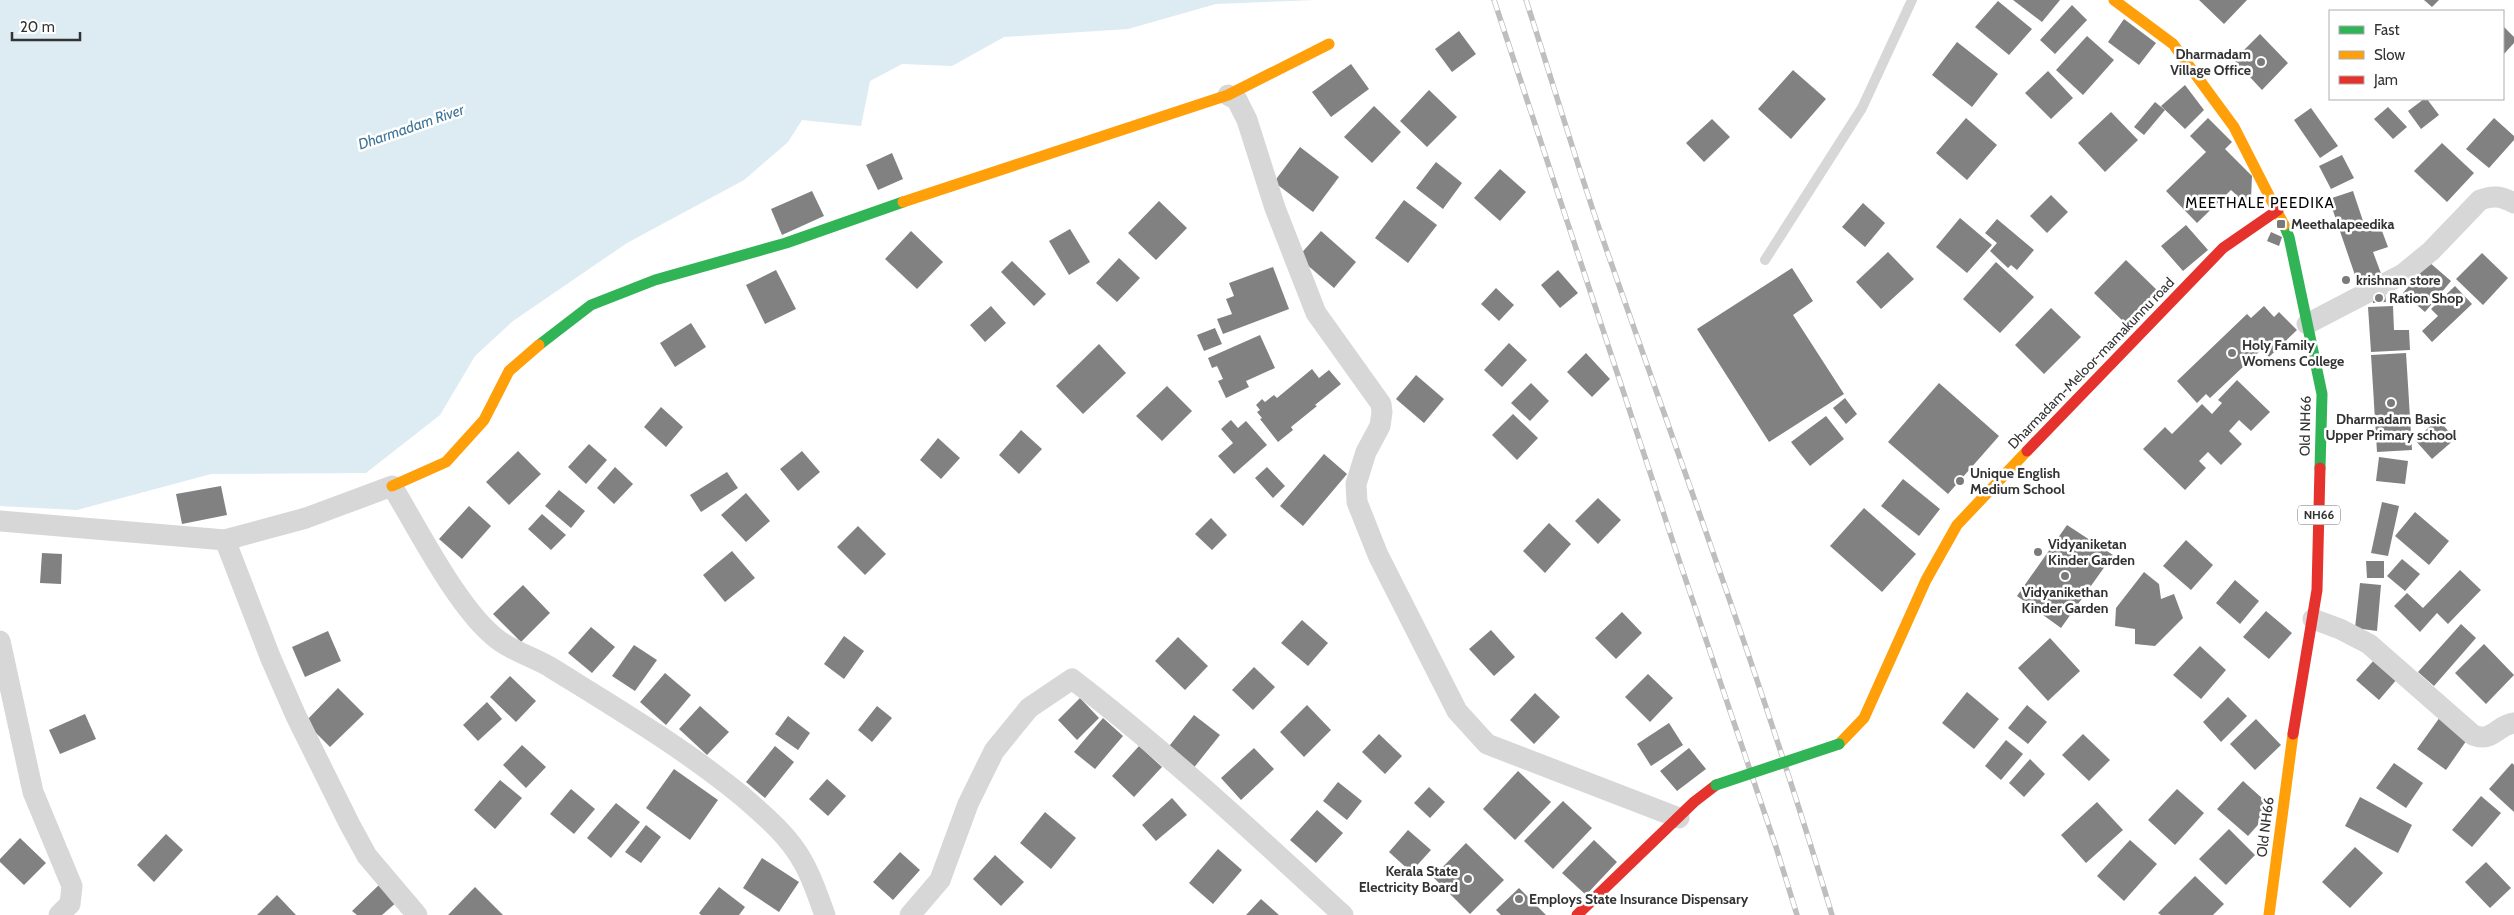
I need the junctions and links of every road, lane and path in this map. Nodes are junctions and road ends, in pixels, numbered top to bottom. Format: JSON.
{"nodes":[{"id":1,"x":1912,"y":0,"type":"edge"},
{"id":2,"x":2114,"y":0,"type":"edge"},
{"id":3,"x":1329,"y":44,"type":"dead end"},
{"id":4,"x":1228,"y":95,"type":"junction"},
{"id":5,"x":2514,"y":203,"type":"edge"},
{"id":6,"x":2278,"y":210,"type":"junction"},
{"id":7,"x":1765,"y":260,"type":"dead end"},
{"id":8,"x":2307,"y":324,"type":"junction"},
{"id":9,"x":392,"y":486,"type":"junction"},
{"id":10,"x":0,"y":521,"type":"edge"},
{"id":11,"x":225,"y":540,"type":"junction"},
{"id":12,"x":2313,"y":619,"type":"junction"},
{"id":13,"x":0,"y":641,"type":"edge"},
{"id":14,"x":2514,"y":724,"type":"edge"},
{"id":15,"x":1679,"y":818,"type":"junction"},
{"id":16,"x":59,"y":915,"type":"edge"},
{"id":17,"x":417,"y":915,"type":"edge"},
{"id":18,"x":825,"y":915,"type":"edge"},
{"id":19,"x":910,"y":915,"type":"edge"},
{"id":20,"x":1343,"y":915,"type":"edge"},
{"id":21,"x":1577,"y":915,"type":"edge"},
{"id":22,"x":2269,"y":915,"type":"edge"}],
"edges":[{"from":1,"to":7,"type":"lane"},
{"from":2,"to":6,"type":"main road","name":"Old NH66","number":"NH66"},
{"from":3,"to":4,"type":"main road"},
{"from":4,"to":9,"type":"main road"},
{"from":4,"to":15,"type":"street"},
{"from":5,"to":8,"type":"street"},
{"from":6,"to":8,"type":"main road","name":"Old NH66","number":"NH66"},
{"from":6,"to":15,"type":"main road","name":"Dharmadam-Meloor-mamakunnu road","bridge":true},
{"from":8,"to":12,"type":"main road","name":"Old NH66","number":"NH66"},
{"from":9,"to":11,"type":"street"},
{"from":9,"to":18,"type":"street"},
{"from":10,"to":11,"type":"street"},
{"from":11,"to":17,"type":"street"},
{"from":12,"to":14,"type":"street"},
{"from":12,"to":22,"type":"main road","name":"Old NH66","number":"NH66"},
{"from":13,"to":16,"type":"street"},
{"from":15,"to":21,"type":"main road","name":"Dharmadam-Meloor-mamakunnu road"},
{"from":19,"to":20,"type":"street"}]}
